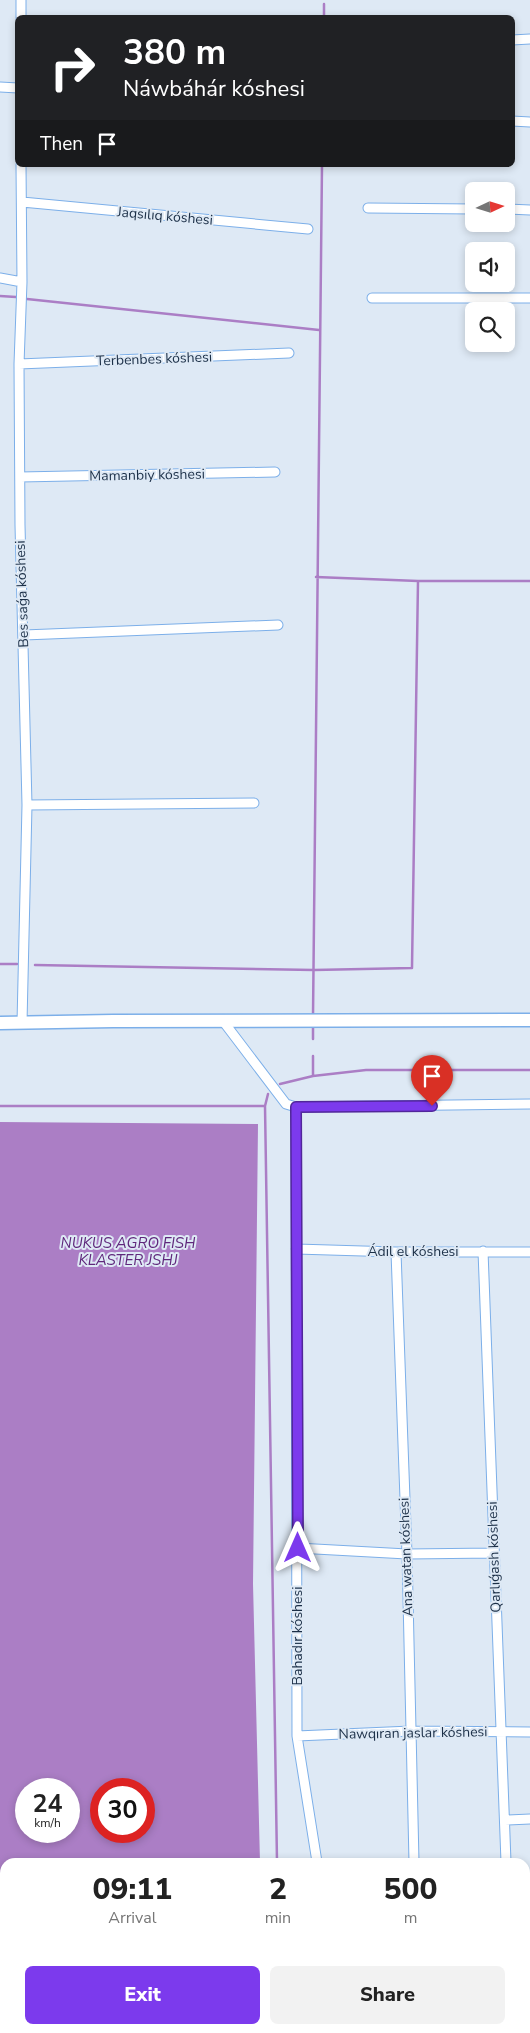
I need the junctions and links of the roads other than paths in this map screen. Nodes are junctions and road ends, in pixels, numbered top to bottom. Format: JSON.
{"nodes":[{"id":1,"x":21,"y":0,"type":"edge"},
{"id":2,"x":21,"y":15,"type":"edge"},
{"id":3,"x":530,"y":39,"type":"edge"},
{"id":4,"x":515,"y":40,"type":"edge"},
{"id":5,"x":0,"y":88,"type":"edge"},
{"id":6,"x":15,"y":88,"type":"edge"},
{"id":7,"x":515,"y":121,"type":"edge"},
{"id":8,"x":530,"y":122,"type":"edge"},
{"id":9,"x":21,"y":167,"type":"edge"},
{"id":10,"x":22,"y":202,"type":"junction"},
{"id":11,"x":368,"y":208,"type":"dead end"},
{"id":12,"x":465,"y":209,"type":"edge"},
{"id":13,"x":515,"y":209,"type":"edge"},
{"id":14,"x":530,"y":210,"type":"edge"},
{"id":15,"x":308,"y":229,"type":"dead end"},
{"id":16,"x":0,"y":278,"type":"edge"},
{"id":17,"x":22,"y":282,"type":"junction"},
{"id":18,"x":372,"y":298,"type":"dead end"},
{"id":19,"x":530,"y":298,"type":"edge"},
{"id":20,"x":290,"y":353,"type":"dead end"},
{"id":21,"x":20,"y":364,"type":"junction"},
{"id":22,"x":275,"y":472,"type":"dead end"},
{"id":23,"x":20,"y":477,"type":"junction"},
{"id":24,"x":278,"y":625,"type":"dead end"},
{"id":25,"x":24,"y":635,"type":"junction"},
{"id":26,"x":254,"y":803,"type":"dead end"},
{"id":27,"x":26,"y":805,"type":"junction"},
{"id":28,"x":530,"y":1020,"type":"edge"},
{"id":29,"x":223,"y":1021,"type":"junction"},
{"id":30,"x":0,"y":1023,"type":"edge"},
{"id":31,"x":22,"y":1023,"type":"junction"},
{"id":32,"x":530,"y":1104,"type":"edge"},
{"id":33,"x":296,"y":1107,"type":"junction"},
{"id":34,"x":296,"y":1249,"type":"junction"},
{"id":35,"x":483,"y":1251,"type":"junction"},
{"id":36,"x":396,"y":1252,"type":"junction"},
{"id":37,"x":530,"y":1252,"type":"edge"},
{"id":38,"x":298,"y":1548,"type":"junction"},
{"id":39,"x":494,"y":1553,"type":"junction"},
{"id":40,"x":406,"y":1554,"type":"junction"},
{"id":41,"x":411,"y":1731,"type":"junction"},
{"id":42,"x":501,"y":1732,"type":"junction"},
{"id":43,"x":530,"y":1732,"type":"edge"},
{"id":44,"x":296,"y":1736,"type":"junction"},
{"id":45,"x":530,"y":1819,"type":"edge"},
{"id":46,"x":505,"y":1820,"type":"junction"},
{"id":47,"x":316,"y":1858,"type":"edge"},
{"id":48,"x":414,"y":1858,"type":"edge"},
{"id":49,"x":506,"y":1858,"type":"edge"}],
"edges":[{"from":1,"to":2,"type":"street"},
{"from":3,"to":4,"type":"street"},
{"from":5,"to":6,"type":"street"},
{"from":7,"to":8,"type":"street"},
{"from":9,"to":10,"type":"street","name":"Bes saǵa kóshesi"},
{"from":10,"to":15,"type":"street","name":"Jaqsılıq kóshesi"},
{"from":10,"to":17,"type":"street","name":"Bes saǵa kóshesi"},
{"from":11,"to":12,"type":"street"},
{"from":13,"to":14,"type":"street"},
{"from":16,"to":17,"type":"street"},
{"from":17,"to":21,"type":"street","name":"Bes saǵa kóshesi"},
{"from":18,"to":19,"type":"street"},
{"from":20,"to":21,"type":"street","name":"Terbenbes kóshesi"},
{"from":21,"to":23,"type":"street","name":"Bes saǵa kóshesi"},
{"from":22,"to":23,"type":"street","name":"Mamanbiy kóshesi"},
{"from":23,"to":25,"type":"street","name":"Bes saǵa kóshesi"},
{"from":24,"to":25,"type":"street"},
{"from":25,"to":27,"type":"street","name":"Bes saǵa kóshesi"},
{"from":26,"to":27,"type":"street"},
{"from":27,"to":31,"type":"street","name":"Bes saǵa kóshesi"},
{"from":28,"to":29,"type":"main road"},
{"from":29,"to":31,"type":"main road"},
{"from":29,"to":33,"type":"street"},
{"from":30,"to":31,"type":"main road"},
{"from":32,"to":33,"type":"street"},
{"from":33,"to":34,"type":"street","name":"Bahadır kóshesi"},
{"from":34,"to":36,"type":"street","name":"Ádil el kóshesi"},
{"from":34,"to":38,"type":"street","name":"Bahadır kóshesi"},
{"from":35,"to":36,"type":"street","name":"Ádil el kóshesi"},
{"from":35,"to":37,"type":"street","name":"Ádil el kóshesi"},
{"from":35,"to":39,"type":"street","name":"Qarlıǵash kóshesi"},
{"from":36,"to":40,"type":"street","name":"Ana watan kóshesi"},
{"from":38,"to":40,"type":"street"},
{"from":38,"to":44,"type":"street","name":"Bahadır kóshesi"},
{"from":39,"to":40,"type":"street"},
{"from":39,"to":42,"type":"street","name":"Qarlıǵash kóshesi"},
{"from":40,"to":41,"type":"street","name":"Ana watan kóshesi"},
{"from":41,"to":42,"type":"street","name":"Nawqıran jaslar kóshesi"},
{"from":41,"to":44,"type":"street","name":"Nawqıran jaslar kóshesi"},
{"from":41,"to":48,"type":"street","name":"Ana watan kóshesi"},
{"from":42,"to":43,"type":"street","name":"Nawqıran jaslar kóshesi"},
{"from":42,"to":46,"type":"street","name":"Qarlıǵash kóshesi"},
{"from":44,"to":47,"type":"street","name":"Bahadır kóshesi"},
{"from":45,"to":46,"type":"street"},
{"from":46,"to":49,"type":"street","name":"Qarlıǵash kóshesi"}]}
